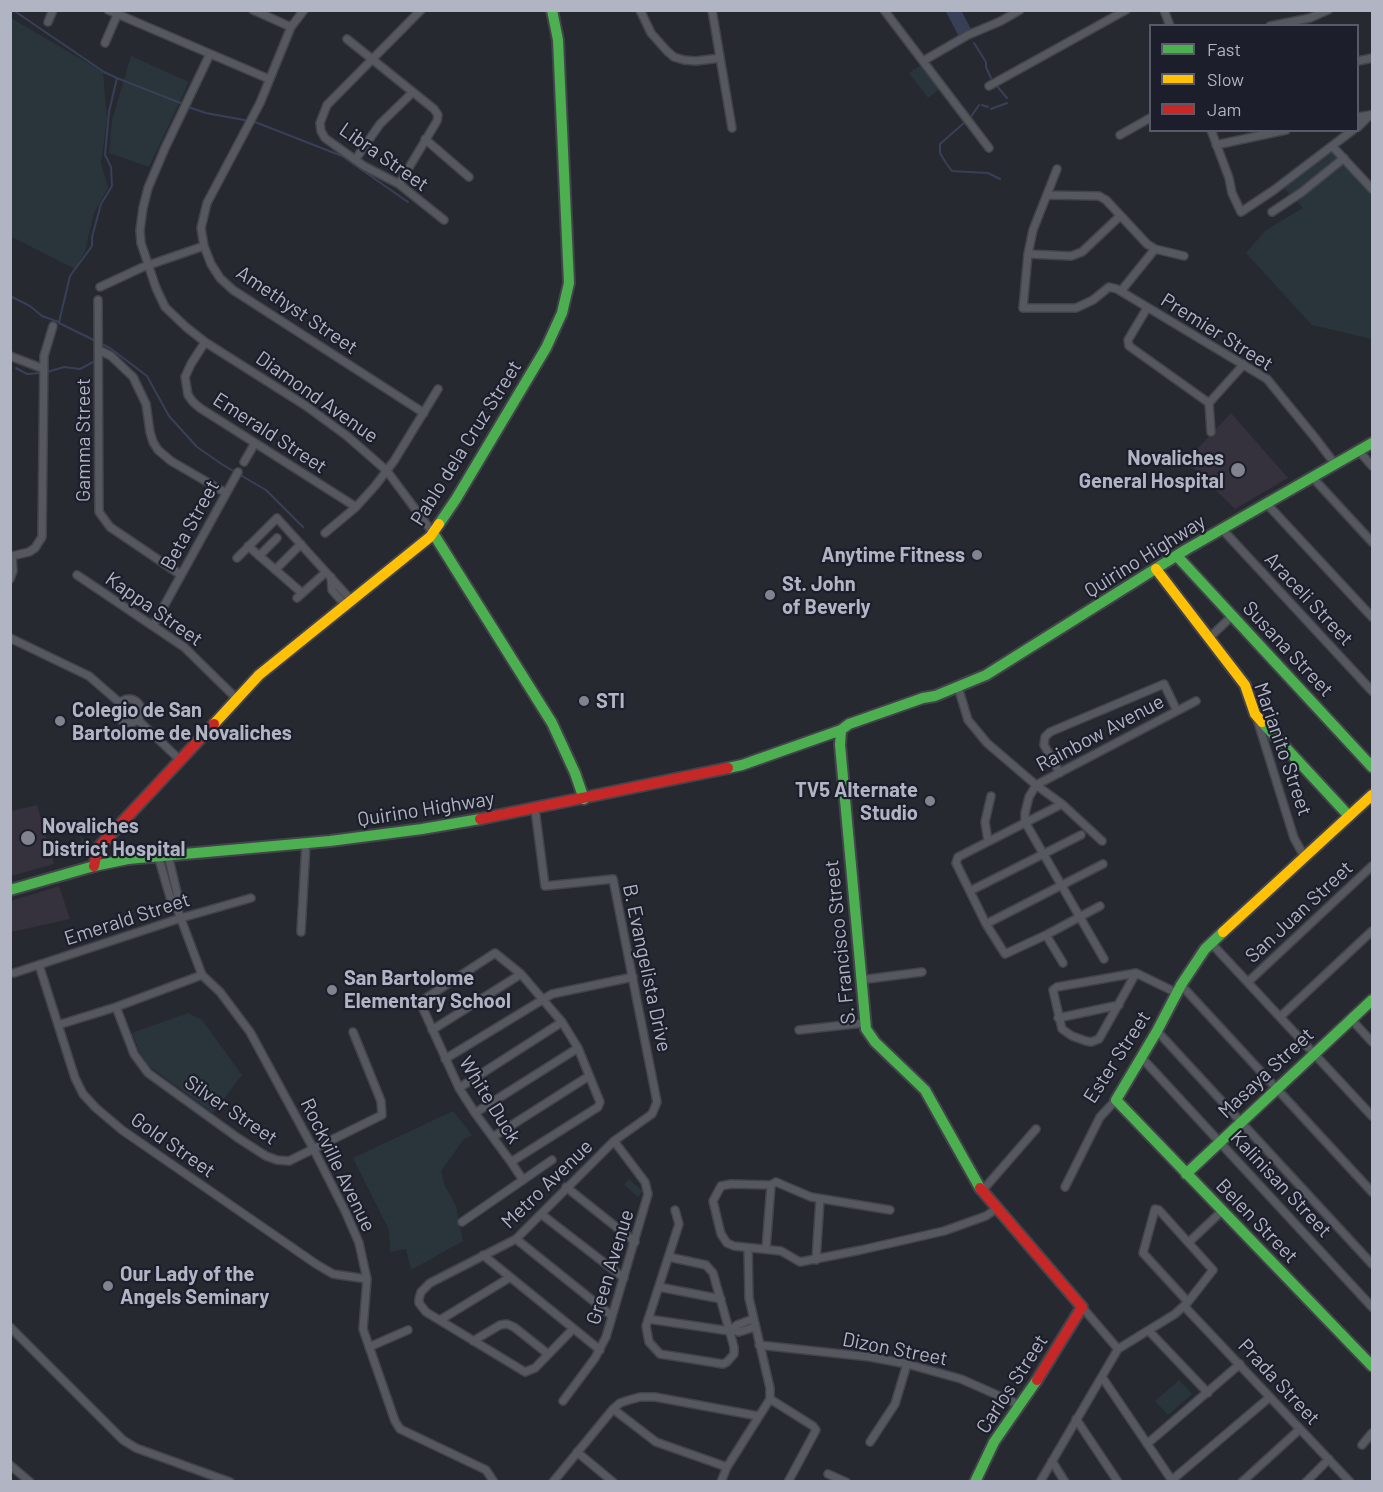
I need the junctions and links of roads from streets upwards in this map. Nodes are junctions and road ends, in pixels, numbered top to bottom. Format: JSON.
{"nodes":[{"id":1,"x":53,"y":10,"type":"edge"},
{"id":2,"x":108,"y":10,"type":"edge"},
{"id":3,"x":254,"y":10,"type":"edge"},
{"id":4,"x":304,"y":10,"type":"edge"},
{"id":5,"x":421,"y":10,"type":"edge"},
{"id":6,"x":552,"y":10,"type":"edge"},
{"id":7,"x":640,"y":10,"type":"edge"},
{"id":8,"x":712,"y":10,"type":"edge"},
{"id":9,"x":884,"y":10,"type":"edge"},
{"id":10,"x":1020,"y":10,"type":"edge"},
{"id":11,"x":1126,"y":10,"type":"edge"},
{"id":12,"x":1328,"y":10,"type":"edge"},
{"id":13,"x":118,"y":12,"type":"edge"},
{"id":14,"x":48,"y":21,"type":"dead end"},
{"id":15,"x":1280,"y":24,"type":"edge"},
{"id":16,"x":291,"y":27,"type":"junction"},
{"id":17,"x":347,"y":39,"type":"dead end"},
{"id":18,"x":105,"y":44,"type":"dead end"},
{"id":19,"x":210,"y":54,"type":"junction"},
{"id":20,"x":720,"y":58,"type":"junction"},
{"id":21,"x":373,"y":60,"type":"junction"},
{"id":22,"x":923,"y":61,"type":"junction"},
{"id":23,"x":269,"y":79,"type":"junction"},
{"id":24,"x":988,"y":86,"type":"dead end"},
{"id":25,"x":413,"y":92,"type":"junction"},
{"id":26,"x":1371,"y":114,"type":"edge"},
{"id":27,"x":1149,"y":119,"type":"edge"},
{"id":28,"x":1359,"y":126,"type":"edge"},
{"id":29,"x":732,"y":128,"type":"dead end"},
{"id":30,"x":1211,"y":132,"type":"edge"},
{"id":31,"x":1277,"y":132,"type":"edge"},
{"id":32,"x":1350,"y":132,"type":"edge"},
{"id":33,"x":1120,"y":135,"type":"dead end"},
{"id":34,"x":425,"y":139,"type":"junction"},
{"id":35,"x":1216,"y":145,"type":"junction"},
{"id":36,"x":1332,"y":146,"type":"junction"},
{"id":37,"x":989,"y":148,"type":"dead end"},
{"id":38,"x":1344,"y":158,"type":"junction"},
{"id":39,"x":355,"y":160,"type":"junction"},
{"id":40,"x":1057,"y":169,"type":"dead end"},
{"id":41,"x":469,"y":177,"type":"dead end"},
{"id":42,"x":399,"y":184,"type":"junction"},
{"id":43,"x":1372,"y":189,"type":"edge"},
{"id":44,"x":1048,"y":195,"type":"junction"},
{"id":45,"x":1272,"y":212,"type":"dead end"},
{"id":46,"x":1120,"y":216,"type":"junction"},
{"id":47,"x":444,"y":220,"type":"dead end"},
{"id":48,"x":204,"y":246,"type":"junction"},
{"id":49,"x":1155,"y":249,"type":"junction"},
{"id":50,"x":1028,"y":254,"type":"junction"},
{"id":51,"x":1184,"y":256,"type":"dead end"},
{"id":52,"x":148,"y":265,"type":"junction"},
{"id":53,"x":100,"y":287,"type":"dead end"},
{"id":54,"x":1121,"y":291,"type":"junction"},
{"id":55,"x":98,"y":300,"type":"dead end"},
{"id":56,"x":1146,"y":308,"type":"junction"},
{"id":57,"x":53,"y":326,"type":"dead end"},
{"id":58,"x":205,"y":342,"type":"junction"},
{"id":59,"x":99,"y":350,"type":"junction"},
{"id":60,"x":10,"y":356,"type":"edge"},
{"id":61,"x":1244,"y":364,"type":"junction"},
{"id":62,"x":44,"y":369,"type":"junction"},
{"id":63,"x":438,"y":389,"type":"dead end"},
{"id":64,"x":1209,"y":403,"type":"junction"},
{"id":65,"x":424,"y":413,"type":"junction"},
{"id":66,"x":1211,"y":432,"type":"dead end"},
{"id":67,"x":255,"y":443,"type":"junction"},
{"id":68,"x":1372,"y":443,"type":"edge"},
{"id":69,"x":1359,"y":451,"type":"junction"},
{"id":70,"x":244,"y":462,"type":"dead end"},
{"id":71,"x":1335,"y":465,"type":"junction"},
{"id":72,"x":1372,"y":466,"type":"edge"},
{"id":73,"x":387,"y":471,"type":"junction"},
{"id":74,"x":238,"y":472,"type":"dead end"},
{"id":75,"x":1313,"y":478,"type":"junction"},
{"id":76,"x":226,"y":493,"type":"junction"},
{"id":77,"x":1266,"y":503,"type":"junction"},
{"id":78,"x":356,"y":507,"type":"junction"},
{"id":79,"x":1222,"y":529,"type":"junction"},
{"id":80,"x":325,"y":533,"type":"dead end"},
{"id":81,"x":434,"y":533,"type":"junction"},
{"id":82,"x":277,"y":538,"type":"dead end"},
{"id":83,"x":1372,"y":542,"type":"edge"},
{"id":84,"x":302,"y":544,"type":"junction"},
{"id":85,"x":248,"y":546,"type":"junction"},
{"id":86,"x":11,"y":556,"type":"edge"},
{"id":87,"x":259,"y":556,"type":"junction"},
{"id":88,"x":1177,"y":556,"type":"junction"},
{"id":89,"x":237,"y":558,"type":"dead end"},
{"id":90,"x":1156,"y":569,"type":"junction"},
{"id":91,"x":276,"y":570,"type":"junction"},
{"id":92,"x":328,"y":574,"type":"junction"},
{"id":93,"x":77,"y":575,"type":"dead end"},
{"id":94,"x":182,"y":575,"type":"junction"},
{"id":95,"x":10,"y":579,"type":"edge"},
{"id":96,"x":349,"y":603,"type":"junction"},
{"id":97,"x":1232,"y":616,"type":"junction"},
{"id":98,"x":1372,"y":617,"type":"edge"},
{"id":99,"x":153,"y":626,"type":"junction"},
{"id":100,"x":10,"y":638,"type":"edge"},
{"id":101,"x":1209,"y":638,"type":"junction"},
{"id":102,"x":958,"y":687,"type":"junction"},
{"id":103,"x":1372,"y":691,"type":"edge"},
{"id":104,"x":236,"y":698,"type":"junction"},
{"id":105,"x":1196,"y":700,"type":"dead end"},
{"id":106,"x":120,"y":702,"type":"junction"},
{"id":107,"x":1177,"y":711,"type":"junction"},
{"id":108,"x":1255,"y":714,"type":"junction"},
{"id":109,"x":138,"y":720,"type":"junction"},
{"id":110,"x":841,"y":730,"type":"junction"},
{"id":111,"x":179,"y":759,"type":"junction"},
{"id":112,"x":1372,"y":767,"type":"edge"},
{"id":113,"x":1060,"y":773,"type":"junction"},
{"id":114,"x":1036,"y":785,"type":"junction"},
{"id":115,"x":1372,"y":795,"type":"edge"},
{"id":116,"x":991,"y":796,"type":"dead end"},
{"id":117,"x":584,"y":799,"type":"junction"},
{"id":118,"x":1062,"y":804,"type":"junction"},
{"id":119,"x":535,"y":809,"type":"junction"},
{"id":120,"x":1350,"y":816,"type":"junction"},
{"id":121,"x":1025,"y":822,"type":"junction"},
{"id":122,"x":1081,"y":835,"type":"dead end"},
{"id":123,"x":988,"y":841,"type":"junction"},
{"id":124,"x":1102,"y":842,"type":"dead end"},
{"id":125,"x":306,"y":843,"type":"junction"},
{"id":126,"x":1044,"y":855,"type":"junction"},
{"id":127,"x":163,"y":856,"type":"junction"},
{"id":128,"x":1305,"y":858,"type":"junction"},
{"id":129,"x":1103,"y":864,"type":"dead end"},
{"id":130,"x":94,"y":866,"type":"junction"},
{"id":131,"x":1372,"y":866,"type":"edge"},
{"id":132,"x":1062,"y":886,"type":"junction"},
{"id":133,"x":10,"y":890,"type":"edge"},
{"id":134,"x":970,"y":891,"type":"junction"},
{"id":135,"x":251,"y":898,"type":"dead end"},
{"id":136,"x":1100,"y":906,"type":"dead end"},
{"id":137,"x":1080,"y":917,"type":"junction"},
{"id":138,"x":180,"y":918,"type":"junction"},
{"id":139,"x":986,"y":924,"type":"junction"},
{"id":140,"x":1372,"y":931,"type":"edge"},
{"id":141,"x":301,"y":932,"type":"dead end"},
{"id":142,"x":1046,"y":935,"type":"junction"},
{"id":143,"x":1208,"y":946,"type":"junction"},
{"id":144,"x":1104,"y":959,"type":"dead end"},
{"id":145,"x":1063,"y":963,"type":"dead end"},
{"id":146,"x":39,"y":965,"type":"junction"},
{"id":147,"x":922,"y":972,"type":"dead end"},
{"id":148,"x":14,"y":973,"type":"dead end"},
{"id":149,"x":1136,"y":973,"type":"junction"},
{"id":150,"x":521,"y":974,"type":"junction"},
{"id":151,"x":201,"y":975,"type":"junction"},
{"id":152,"x":633,"y":977,"type":"junction"},
{"id":153,"x":860,"y":980,"type":"junction"},
{"id":154,"x":1248,"y":982,"type":"junction"},
{"id":155,"x":1179,"y":989,"type":"junction"},
{"id":156,"x":543,"y":998,"type":"junction"},
{"id":157,"x":1372,"y":1000,"type":"edge"},
{"id":158,"x":1119,"y":1005,"type":"junction"},
{"id":159,"x":116,"y":1007,"type":"junction"},
{"id":160,"x":1280,"y":1017,"type":"junction"},
{"id":161,"x":1058,"y":1018,"type":"junction"},
{"id":162,"x":1352,"y":1019,"type":"junction"},
{"id":163,"x":562,"y":1022,"type":"junction"},
{"id":164,"x":864,"y":1023,"type":"junction"},
{"id":165,"x":58,"y":1025,"type":"junction"},
{"id":166,"x":432,"y":1030,"type":"junction"},
{"id":167,"x":799,"y":1030,"type":"dead end"},
{"id":168,"x":1157,"y":1031,"type":"junction"},
{"id":169,"x":353,"y":1032,"type":"dead end"},
{"id":170,"x":1372,"y":1042,"type":"edge"},
{"id":171,"x":578,"y":1048,"type":"junction"},
{"id":172,"x":1315,"y":1054,"type":"junction"},
{"id":173,"x":1141,"y":1057,"type":"junction"},
{"id":174,"x":445,"y":1059,"type":"junction"},
{"id":175,"x":589,"y":1076,"type":"junction"},
{"id":176,"x":459,"y":1088,"type":"junction"},
{"id":177,"x":1277,"y":1089,"type":"junction"},
{"id":178,"x":1116,"y":1100,"type":"junction"},
{"id":179,"x":475,"y":1113,"type":"junction"},
{"id":180,"x":1372,"y":1116,"type":"edge"},
{"id":181,"x":1241,"y":1122,"type":"junction"},
{"id":182,"x":637,"y":1126,"type":"joint"},
{"id":183,"x":1036,"y":1129,"type":"dead end"},
{"id":184,"x":493,"y":1137,"type":"junction"},
{"id":185,"x":614,"y":1141,"type":"junction"},
{"id":186,"x":1219,"y":1141,"type":"junction"},
{"id":187,"x":313,"y":1148,"type":"junction"},
{"id":188,"x":552,"y":1160,"type":"dead end"},
{"id":189,"x":510,"y":1162,"type":"junction"},
{"id":190,"x":1186,"y":1174,"type":"junction"},
{"id":191,"x":524,"y":1180,"type":"junction"},
{"id":192,"x":771,"y":1185,"type":"junction"},
{"id":193,"x":566,"y":1187,"type":"junction"},
{"id":194,"x":1065,"y":1187,"type":"dead end"},
{"id":195,"x":982,"y":1191,"type":"junction"},
{"id":196,"x":1372,"y":1191,"type":"edge"},
{"id":197,"x":820,"y":1199,"type":"junction"},
{"id":198,"x":996,"y":1209,"type":"junction"},
{"id":199,"x":675,"y":1210,"type":"dead end"},
{"id":200,"x":890,"y":1210,"type":"dead end"},
{"id":201,"x":1222,"y":1211,"type":"junction"},
{"id":202,"x":541,"y":1214,"type":"junction"},
{"id":203,"x":462,"y":1222,"type":"dead end"},
{"id":204,"x":516,"y":1239,"type":"junction"},
{"id":205,"x":635,"y":1242,"type":"junction"},
{"id":206,"x":1189,"y":1242,"type":"junction"},
{"id":207,"x":748,"y":1248,"type":"junction"},
{"id":208,"x":766,"y":1249,"type":"junction"},
{"id":209,"x":483,"y":1256,"type":"junction"},
{"id":210,"x":669,"y":1257,"type":"junction"},
{"id":211,"x":816,"y":1260,"type":"junction"},
{"id":212,"x":1372,"y":1264,"type":"edge"},
{"id":213,"x":509,"y":1278,"type":"junction"},
{"id":214,"x":624,"y":1278,"type":"junction"},
{"id":215,"x":367,"y":1279,"type":"junction"},
{"id":216,"x":659,"y":1287,"type":"junction"},
{"id":217,"x":721,"y":1299,"type":"junction"},
{"id":218,"x":1186,"y":1304,"type":"junction"},
{"id":219,"x":1082,"y":1307,"type":"junction"},
{"id":220,"x":1372,"y":1307,"type":"edge"},
{"id":221,"x":612,"y":1316,"type":"junction"},
{"id":222,"x":648,"y":1319,"type":"junction"},
{"id":223,"x":440,"y":1320,"type":"junction"},
{"id":224,"x":754,"y":1323,"type":"junction"},
{"id":225,"x":10,"y":1327,"type":"edge"},
{"id":226,"x":573,"y":1329,"type":"junction"},
{"id":227,"x":408,"y":1330,"type":"dead end"},
{"id":228,"x":732,"y":1331,"type":"junction"},
{"id":229,"x":1149,"y":1331,"type":"junction"},
{"id":230,"x":473,"y":1341,"type":"junction"},
{"id":231,"x":759,"y":1345,"type":"junction"},
{"id":232,"x":369,"y":1347,"type":"junction"},
{"id":233,"x":1118,"y":1349,"type":"junction"},
{"id":234,"x":600,"y":1350,"type":"junction"},
{"id":235,"x":548,"y":1354,"type":"junction"},
{"id":236,"x":907,"y":1364,"type":"junction"},
{"id":237,"x":1240,"y":1364,"type":"junction"},
{"id":238,"x":1372,"y":1366,"type":"edge"},
{"id":239,"x":1102,"y":1377,"type":"junction"},
{"id":240,"x":1208,"y":1393,"type":"junction"},
{"id":241,"x":1270,"y":1396,"type":"junction"},
{"id":242,"x":770,"y":1399,"type":"junction"},
{"id":243,"x":563,"y":1401,"type":"dead end"},
{"id":244,"x":1020,"y":1406,"type":"junction"},
{"id":245,"x":613,"y":1409,"type":"junction"},
{"id":246,"x":758,"y":1416,"type":"junction"},
{"id":247,"x":1076,"y":1419,"type":"junction"},
{"id":248,"x":1300,"y":1429,"type":"junction"},
{"id":249,"x":1372,"y":1433,"type":"edge"},
{"id":250,"x":870,"y":1442,"type":"dead end"},
{"id":251,"x":1147,"y":1444,"type":"junction"},
{"id":252,"x":1362,"y":1445,"type":"dead end"},
{"id":253,"x":577,"y":1452,"type":"junction"},
{"id":254,"x":1329,"y":1460,"type":"junction"},
{"id":255,"x":1052,"y":1461,"type":"junction"},
{"id":256,"x":10,"y":1465,"type":"edge"},
{"id":257,"x":727,"y":1467,"type":"junction"},
{"id":258,"x":828,"y":1474,"type":"dead end"},
{"id":259,"x":1173,"y":1481,"type":"edge"},
{"id":260,"x":30,"y":1482,"type":"edge"},
{"id":261,"x":230,"y":1482,"type":"edge"},
{"id":262,"x":494,"y":1482,"type":"edge"},
{"id":263,"x":553,"y":1482,"type":"edge"},
{"id":264,"x":613,"y":1482,"type":"edge"},
{"id":265,"x":721,"y":1482,"type":"edge"},
{"id":266,"x":788,"y":1482,"type":"edge"},
{"id":267,"x":846,"y":1482,"type":"edge"},
{"id":268,"x":975,"y":1482,"type":"edge"},
{"id":269,"x":1040,"y":1482,"type":"edge"},
{"id":270,"x":1065,"y":1482,"type":"edge"},
{"id":271,"x":1118,"y":1482,"type":"edge"},
{"id":272,"x":1242,"y":1482,"type":"edge"},
{"id":273,"x":1306,"y":1482,"type":"edge"},
{"id":274,"x":1350,"y":1482,"type":"edge"}],
"edges":[{"from":1,"to":14,"type":"street"},
{"from":2,"to":13,"type":"street"},
{"from":3,"to":16,"type":"street"},
{"from":4,"to":16,"type":"street","name":"Amethyst Street"},
{"from":5,"to":21,"type":"street","name":"Libra Street"},
{"from":6,"to":81,"type":"street","name":"Pablo dela Cruz Street"},
{"from":7,"to":20,"type":"street"},
{"from":8,"to":20,"type":"street"},
{"from":9,"to":22,"type":"street"},
{"from":10,"to":22,"type":"street"},
{"from":11,"to":24,"type":"street"},
{"from":12,"to":15,"type":"street"},
{"from":13,"to":18,"type":"street"},
{"from":13,"to":19,"type":"street"},
{"from":16,"to":23,"type":"street","name":"Amethyst Street"},
{"from":17,"to":21,"type":"street"},
{"from":19,"to":23,"type":"street"},
{"from":19,"to":52,"type":"street","name":"Diamond Avenue"},
{"from":20,"to":29,"type":"street"},
{"from":21,"to":25,"type":"street"},
{"from":21,"to":39,"type":"street","name":"Libra Street"},
{"from":22,"to":37,"type":"street"},
{"from":23,"to":48,"type":"street","name":"Amethyst Street"},
{"from":25,"to":34,"type":"street"},
{"from":25,"to":39,"type":"street"},
{"from":26,"to":28,"type":"street"},
{"from":27,"to":33,"type":"street"},
{"from":30,"to":35,"type":"street"},
{"from":31,"to":35,"type":"street"},
{"from":32,"to":36,"type":"street"},
{"from":34,"to":41,"type":"street"},
{"from":34,"to":42,"type":"street"},
{"from":35,"to":36,"type":"street"},
{"from":36,"to":38,"type":"street"},
{"from":38,"to":43,"type":"street"},
{"from":38,"to":45,"type":"street"},
{"from":39,"to":42,"type":"street","name":"Libra Street"},
{"from":40,"to":44,"type":"street"},
{"from":42,"to":47,"type":"street","name":"Libra Street"},
{"from":44,"to":46,"type":"street"},
{"from":44,"to":50,"type":"street"},
{"from":46,"to":49,"type":"street"},
{"from":46,"to":50,"type":"street"},
{"from":48,"to":52,"type":"street"},
{"from":48,"to":65,"type":"street","name":"Amethyst Street"},
{"from":49,"to":51,"type":"street"},
{"from":49,"to":54,"type":"street"},
{"from":50,"to":54,"type":"street"},
{"from":52,"to":53,"type":"street"},
{"from":52,"to":58,"type":"street","name":"Diamond Avenue"},
{"from":54,"to":56,"type":"street","name":"Premier Street"},
{"from":55,"to":59,"type":"street","name":"Gamma Street"},
{"from":56,"to":61,"type":"street","name":"Premier Street"},
{"from":56,"to":64,"type":"street"},
{"from":57,"to":62,"type":"street"},
{"from":58,"to":67,"type":"street","name":"Emerald Street"},
{"from":58,"to":73,"type":"street","name":"Diamond Avenue"},
{"from":59,"to":76,"type":"street"},
{"from":59,"to":94,"type":"street","name":"Gamma Street"},
{"from":60,"to":62,"type":"street"},
{"from":61,"to":64,"type":"street"},
{"from":61,"to":71,"type":"street","name":"Premier Street"},
{"from":62,"to":86,"type":"street"},
{"from":63,"to":65,"type":"street"},
{"from":64,"to":66,"type":"street"},
{"from":65,"to":73,"type":"street"},
{"from":67,"to":70,"type":"street"},
{"from":67,"to":78,"type":"street","name":"Emerald Street"},
{"from":68,"to":69,"type":"street","name":"Quirino Highway"},
{"from":69,"to":71,"type":"street","name":"Quirino Highway"},
{"from":69,"to":72,"type":"street"},
{"from":71,"to":75,"type":"street","name":"Quirino Highway"},
{"from":73,"to":78,"type":"street"},
{"from":73,"to":81,"type":"street","name":"Diamond Avenue"},
{"from":74,"to":76,"type":"street","name":"Beta Street"},
{"from":75,"to":77,"type":"street","name":"Quirino Highway"},
{"from":75,"to":83,"type":"street"},
{"from":76,"to":94,"type":"street","name":"Beta Street"},
{"from":77,"to":79,"type":"street","name":"Quirino Highway"},
{"from":77,"to":98,"type":"street"},
{"from":78,"to":80,"type":"street"},
{"from":79,"to":88,"type":"street","name":"Quirino Highway"},
{"from":79,"to":103,"type":"street","name":"Araceli Street"},
{"from":81,"to":96,"type":"street","name":"Pablo dela Cruz Street"},
{"from":81,"to":117,"type":"street","name":"Diamond Avenue"},
{"from":82,"to":87,"type":"street"},
{"from":84,"to":85,"type":"street"},
{"from":84,"to":91,"type":"street"},
{"from":84,"to":92,"type":"street"},
{"from":85,"to":87,"type":"street"},
{"from":85,"to":89,"type":"street"},
{"from":86,"to":95,"type":"street"},
{"from":87,"to":91,"type":"street"},
{"from":88,"to":90,"type":"street","name":"Quirino Highway"},
{"from":88,"to":97,"type":"street","name":"Susana Street"},
{"from":90,"to":101,"type":"street","name":"Marianito Street"},
{"from":90,"to":102,"type":"street","name":"Quirino Highway"},
{"from":91,"to":92,"type":"street"},
{"from":92,"to":96,"type":"street"},
{"from":93,"to":99,"type":"street","name":"Kappa Street"},
{"from":94,"to":99,"type":"street","name":"Beta Street"},
{"from":96,"to":104,"type":"street","name":"Pablo dela Cruz Street"},
{"from":97,"to":101,"type":"street"},
{"from":97,"to":112,"type":"street","name":"Susana Street"},
{"from":99,"to":104,"type":"street","name":"Kappa Street"},
{"from":100,"to":106,"type":"street"},
{"from":101,"to":108,"type":"street","name":"Marianito Street"},
{"from":102,"to":110,"type":"street","name":"Quirino Highway"},
{"from":102,"to":114,"type":"street"},
{"from":104,"to":111,"type":"street","name":"Pablo dela Cruz Street"},
{"from":105,"to":107,"type":"street","name":"Rainbow Avenue"},
{"from":106,"to":109,"type":"street"},
{"from":106,"to":109,"type":"street"},
{"from":107,"to":113,"type":"street","name":"Rainbow Avenue"},
{"from":107,"to":113,"type":"street"},
{"from":108,"to":120,"type":"street"},
{"from":108,"to":128,"type":"street","name":"Marianito Street"},
{"from":109,"to":111,"type":"street"},
{"from":110,"to":117,"type":"street","name":"Quirino Highway"},
{"from":110,"to":153,"type":"street","name":"S. Francisco Street"},
{"from":111,"to":130,"type":"street","name":"Pablo dela Cruz Street"},
{"from":113,"to":114,"type":"street","name":"Rainbow Avenue"},
{"from":114,"to":118,"type":"street"},
{"from":114,"to":121,"type":"street","name":"Rainbow Avenue"},
{"from":115,"to":120,"type":"street","name":"Ester Street"},
{"from":116,"to":123,"type":"street"},
{"from":117,"to":119,"type":"street","name":"Quirino Highway"},
{"from":118,"to":121,"type":"street"},
{"from":118,"to":124,"type":"street"},
{"from":119,"to":125,"type":"street","name":"Quirino Highway"},
{"from":119,"to":152,"type":"street","name":"B. Evangelista Drive"},
{"from":120,"to":128,"type":"street","name":"Ester Street"},
{"from":121,"to":123,"type":"street"},
{"from":121,"to":126,"type":"street"},
{"from":122,"to":126,"type":"street"},
{"from":123,"to":134,"type":"street"},
{"from":125,"to":127,"type":"street","name":"Quirino Highway"},
{"from":125,"to":141,"type":"street"},
{"from":126,"to":132,"type":"street"},
{"from":126,"to":134,"type":"street"},
{"from":127,"to":130,"type":"street","name":"Quirino Highway"},
{"from":127,"to":138,"type":"street","name":"Rockville Avenue"},
{"from":128,"to":143,"type":"street","name":"Ester Street"},
{"from":129,"to":132,"type":"street"},
{"from":130,"to":133,"type":"street","name":"Quirino Highway"},
{"from":131,"to":154,"type":"street","name":"San Juan Street"},
{"from":132,"to":137,"type":"street"},
{"from":132,"to":139,"type":"street"},
{"from":134,"to":139,"type":"street"},
{"from":135,"to":138,"type":"street","name":"Emerald Street"},
{"from":136,"to":137,"type":"street"},
{"from":137,"to":142,"type":"street"},
{"from":137,"to":144,"type":"street"},
{"from":138,"to":146,"type":"street","name":"Emerald Street"},
{"from":138,"to":151,"type":"street","name":"Rockville Avenue"},
{"from":139,"to":142,"type":"street"},
{"from":140,"to":160,"type":"street"},
{"from":142,"to":145,"type":"street"},
{"from":143,"to":154,"type":"street"},
{"from":143,"to":155,"type":"street","name":"Ester Street"},
{"from":146,"to":148,"type":"street","name":"Emerald Street"},
{"from":146,"to":165,"type":"street","name":"Gold Street"},
{"from":147,"to":153,"type":"street"},
{"from":149,"to":155,"type":"street"},
{"from":149,"to":158,"type":"street"},
{"from":149,"to":161,"type":"street"},
{"from":150,"to":156,"type":"street"},
{"from":150,"to":166,"type":"street"},
{"from":150,"to":166,"type":"street","name":"White Duck"},
{"from":151,"to":159,"type":"street"},
{"from":151,"to":187,"type":"street","name":"Rockville Avenue"},
{"from":152,"to":156,"type":"street"},
{"from":152,"to":182,"type":"street","name":"B. Evangelista Drive"},
{"from":153,"to":164,"type":"street","name":"S. Francisco Street"},
{"from":154,"to":160,"type":"street"},
{"from":155,"to":168,"type":"street","name":"Ester Street"},
{"from":155,"to":177,"type":"street"},
{"from":156,"to":163,"type":"street"},
{"from":156,"to":174,"type":"street"},
{"from":157,"to":162,"type":"street","name":"Masaya Street"},
{"from":158,"to":161,"type":"street"},
{"from":158,"to":161,"type":"street"},
{"from":159,"to":165,"type":"street"},
{"from":159,"to":187,"type":"street","name":"Silver Street"},
{"from":160,"to":172,"type":"street"},
{"from":162,"to":170,"type":"street"},
{"from":162,"to":172,"type":"street","name":"Masaya Street"},
{"from":163,"to":171,"type":"street"},
{"from":163,"to":176,"type":"street"},
{"from":164,"to":167,"type":"street"},
{"from":164,"to":195,"type":"street","name":"S. Francisco Street"},
{"from":165,"to":215,"type":"street","name":"Gold Street"},
{"from":166,"to":174,"type":"street","name":"White Duck"},
{"from":168,"to":173,"type":"street","name":"Ester Street"},
{"from":168,"to":181,"type":"street"},
{"from":169,"to":187,"type":"street","name":"Silver Street"},
{"from":171,"to":175,"type":"street"},
{"from":171,"to":179,"type":"street"},
{"from":172,"to":177,"type":"street","name":"Masaya Street"},
{"from":172,"to":180,"type":"street"},
{"from":173,"to":178,"type":"street","name":"Ester Street"},
{"from":173,"to":186,"type":"street","name":"Kalinisan Street"},
{"from":174,"to":176,"type":"street","name":"White Duck"},
{"from":175,"to":184,"type":"street"},
{"from":175,"to":189,"type":"street"},
{"from":176,"to":179,"type":"street","name":"White Duck"},
{"from":177,"to":181,"type":"street","name":"Masaya Street"},
{"from":177,"to":196,"type":"street"},
{"from":178,"to":190,"type":"street","name":"Belen Street"},
{"from":178,"to":194,"type":"street","name":"Ester Street"},
{"from":179,"to":184,"type":"street","name":"White Duck"},
{"from":181,"to":186,"type":"street","name":"Masaya Street"},
{"from":181,"to":212,"type":"street"},
{"from":182,"to":185,"type":"street","name":"Metro Avenue"},
{"from":183,"to":195,"type":"street"},
{"from":184,"to":189,"type":"street","name":"White Duck"},
{"from":185,"to":193,"type":"street","name":"Metro Avenue"},
{"from":185,"to":205,"type":"street","name":"Green Avenue"},
{"from":186,"to":190,"type":"street","name":"Masaya Street"},
{"from":186,"to":220,"type":"street","name":"Kalinisan Street"},
{"from":187,"to":215,"type":"street","name":"Rockville Avenue"},
{"from":188,"to":191,"type":"street"},
{"from":189,"to":191,"type":"street","name":"White Duck"},
{"from":190,"to":201,"type":"street","name":"Belen Street"},
{"from":191,"to":203,"type":"street"},
{"from":192,"to":197,"type":"street"},
{"from":192,"to":207,"type":"street"},
{"from":192,"to":208,"type":"street"},
{"from":193,"to":202,"type":"street","name":"Metro Avenue"},
{"from":193,"to":205,"type":"street"},
{"from":195,"to":198,"type":"street","name":"S. Francisco Street"},
{"from":197,"to":200,"type":"street"},
{"from":197,"to":211,"type":"street"},
{"from":198,"to":211,"type":"street"},
{"from":198,"to":219,"type":"street","name":"S. Francisco Street"},
{"from":199,"to":210,"type":"street"},
{"from":201,"to":206,"type":"street"},
{"from":201,"to":238,"type":"street","name":"Belen Street"},
{"from":202,"to":204,"type":"street","name":"Metro Avenue"},
{"from":202,"to":214,"type":"street"},
{"from":204,"to":209,"type":"street","name":"Metro Avenue"},
{"from":204,"to":221,"type":"street"},
{"from":205,"to":214,"type":"street","name":"Green Avenue"},
{"from":206,"to":218,"type":"street"},
{"from":206,"to":218,"type":"street","name":"Prada Street"},
{"from":207,"to":208,"type":"street"},
{"from":207,"to":224,"type":"street"},
{"from":208,"to":211,"type":"street"},
{"from":209,"to":213,"type":"street"},
{"from":209,"to":223,"type":"street","name":"Metro Avenue"},
{"from":210,"to":216,"type":"street"},
{"from":210,"to":217,"type":"street"},
{"from":213,"to":223,"type":"street"},
{"from":213,"to":226,"type":"street"},
{"from":214,"to":221,"type":"street","name":"Green Avenue"},
{"from":215,"to":232,"type":"street","name":"Rockville Avenue"},
{"from":216,"to":217,"type":"street"},
{"from":216,"to":222,"type":"street"},
{"from":217,"to":228,"type":"street"},
{"from":218,"to":229,"type":"street"},
{"from":218,"to":237,"type":"street","name":"Prada Street"},
{"from":219,"to":233,"type":"street","name":"S. Francisco Street"},
{"from":219,"to":244,"type":"street","name":"Carlos Street"},
{"from":221,"to":234,"type":"street","name":"Green Avenue"},
{"from":222,"to":228,"type":"street"},
{"from":222,"to":228,"type":"street"},
{"from":223,"to":230,"type":"street"},
{"from":224,"to":228,"type":"street"},
{"from":224,"to":231,"type":"street"},
{"from":225,"to":261,"type":"street"},
{"from":226,"to":234,"type":"street"},
{"from":226,"to":235,"type":"street"},
{"from":227,"to":232,"type":"street"},
{"from":229,"to":233,"type":"street"},
{"from":229,"to":240,"type":"street"},
{"from":230,"to":235,"type":"street"},
{"from":230,"to":235,"type":"street"},
{"from":231,"to":236,"type":"street","name":"Dizon Street"},
{"from":231,"to":242,"type":"street"},
{"from":232,"to":262,"type":"street","name":"Rockville Avenue"},
{"from":233,"to":239,"type":"street"},
{"from":234,"to":243,"type":"street","name":"Green Avenue"},
{"from":236,"to":244,"type":"street","name":"Dizon Street"},
{"from":236,"to":250,"type":"street"},
{"from":237,"to":240,"type":"street"},
{"from":237,"to":241,"type":"street","name":"Prada Street"},
{"from":239,"to":247,"type":"street"},
{"from":239,"to":251,"type":"street"},
{"from":240,"to":251,"type":"street"},
{"from":241,"to":248,"type":"street","name":"Prada Street"},
{"from":241,"to":259,"type":"street"},
{"from":242,"to":246,"type":"street"},
{"from":242,"to":266,"type":"street"},
{"from":244,"to":268,"type":"street","name":"Carlos Street"},
{"from":245,"to":246,"type":"street"},
{"from":245,"to":253,"type":"street"},
{"from":245,"to":257,"type":"street"},
{"from":246,"to":257,"type":"street"},
{"from":247,"to":255,"type":"street"},
{"from":247,"to":271,"type":"street"},
{"from":248,"to":254,"type":"street","name":"Prada Street"},
{"from":248,"to":272,"type":"street"},
{"from":249,"to":252,"type":"street"},
{"from":251,"to":259,"type":"street"},
{"from":253,"to":263,"type":"street"},
{"from":253,"to":264,"type":"street"},
{"from":254,"to":273,"type":"street"},
{"from":254,"to":274,"type":"street","name":"Prada Street"},
{"from":255,"to":269,"type":"street"},
{"from":255,"to":270,"type":"street"},
{"from":256,"to":260,"type":"street"},
{"from":257,"to":265,"type":"street"},
{"from":258,"to":267,"type":"street"}]}
